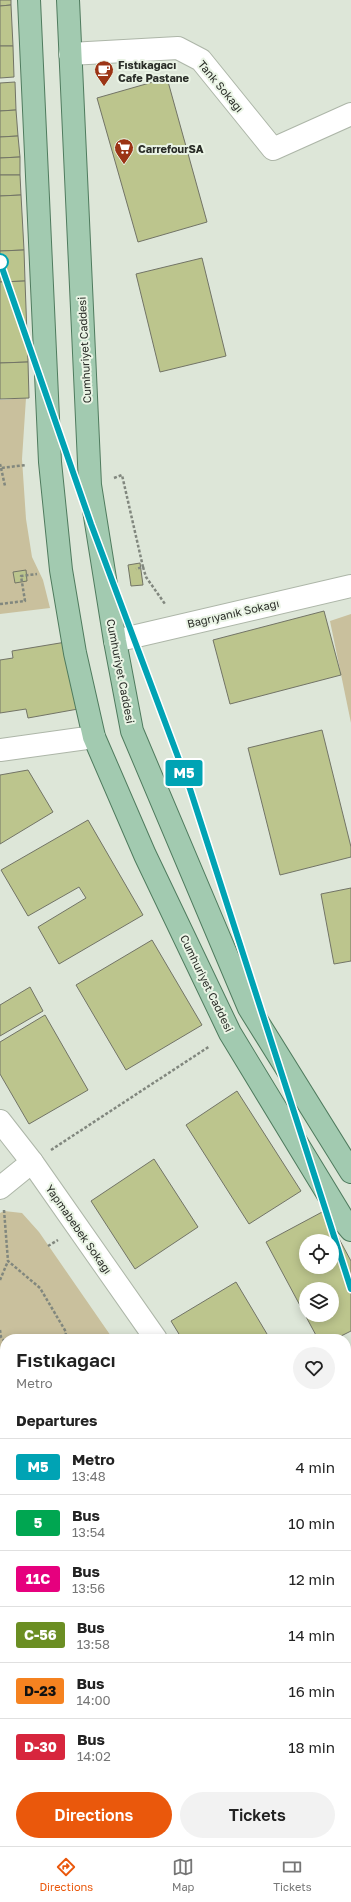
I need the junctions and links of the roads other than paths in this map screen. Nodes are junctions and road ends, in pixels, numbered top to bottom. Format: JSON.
{"nodes":[{"id":1,"x":29,"y":0,"type":"edge"},
{"id":2,"x":68,"y":0,"type":"edge"},
{"id":3,"x":70,"y":54,"type":"junction"},
{"id":4,"x":351,"y":114,"type":"edge"},
{"id":5,"x":351,"y":586,"type":"edge"},
{"id":6,"x":114,"y":640,"type":"junction"},
{"id":7,"x":94,"y":738,"type":"junction"},
{"id":8,"x":0,"y":750,"type":"edge"},
{"id":9,"x":0,"y":1121,"type":"edge"},
{"id":10,"x":32,"y":1162,"type":"junction"},
{"id":11,"x":351,"y":1172,"type":"edge"},
{"id":12,"x":0,"y":1188,"type":"edge"},
{"id":13,"x":351,"y":1230,"type":"edge"},
{"id":14,"x":152,"y":1334,"type":"edge"}],
"edges":[{"from":1,"to":7,"type":"main road","name":"Cumhuriyet Caddesi"},
{"from":2,"to":3,"type":"main road","name":"Cumhuriyet Caddesi"},
{"from":3,"to":4,"type":"street","name":"Tank Sokağı"},
{"from":3,"to":6,"type":"main road","name":"Cumhuriyet Caddesi"},
{"from":5,"to":6,"type":"street","name":"Bağrıyanık Sokağı"},
{"from":6,"to":11,"type":"main road","name":"Cumhuriyet Caddesi"},
{"from":7,"to":8,"type":"street"},
{"from":7,"to":13,"type":"main road","name":"Cumhuriyet Caddesi"},
{"from":9,"to":10,"type":"street","name":"Yapmabebek Sokağı"},
{"from":10,"to":12,"type":"street"},
{"from":10,"to":14,"type":"street","name":"Yapmabebek Sokağı"}]}
